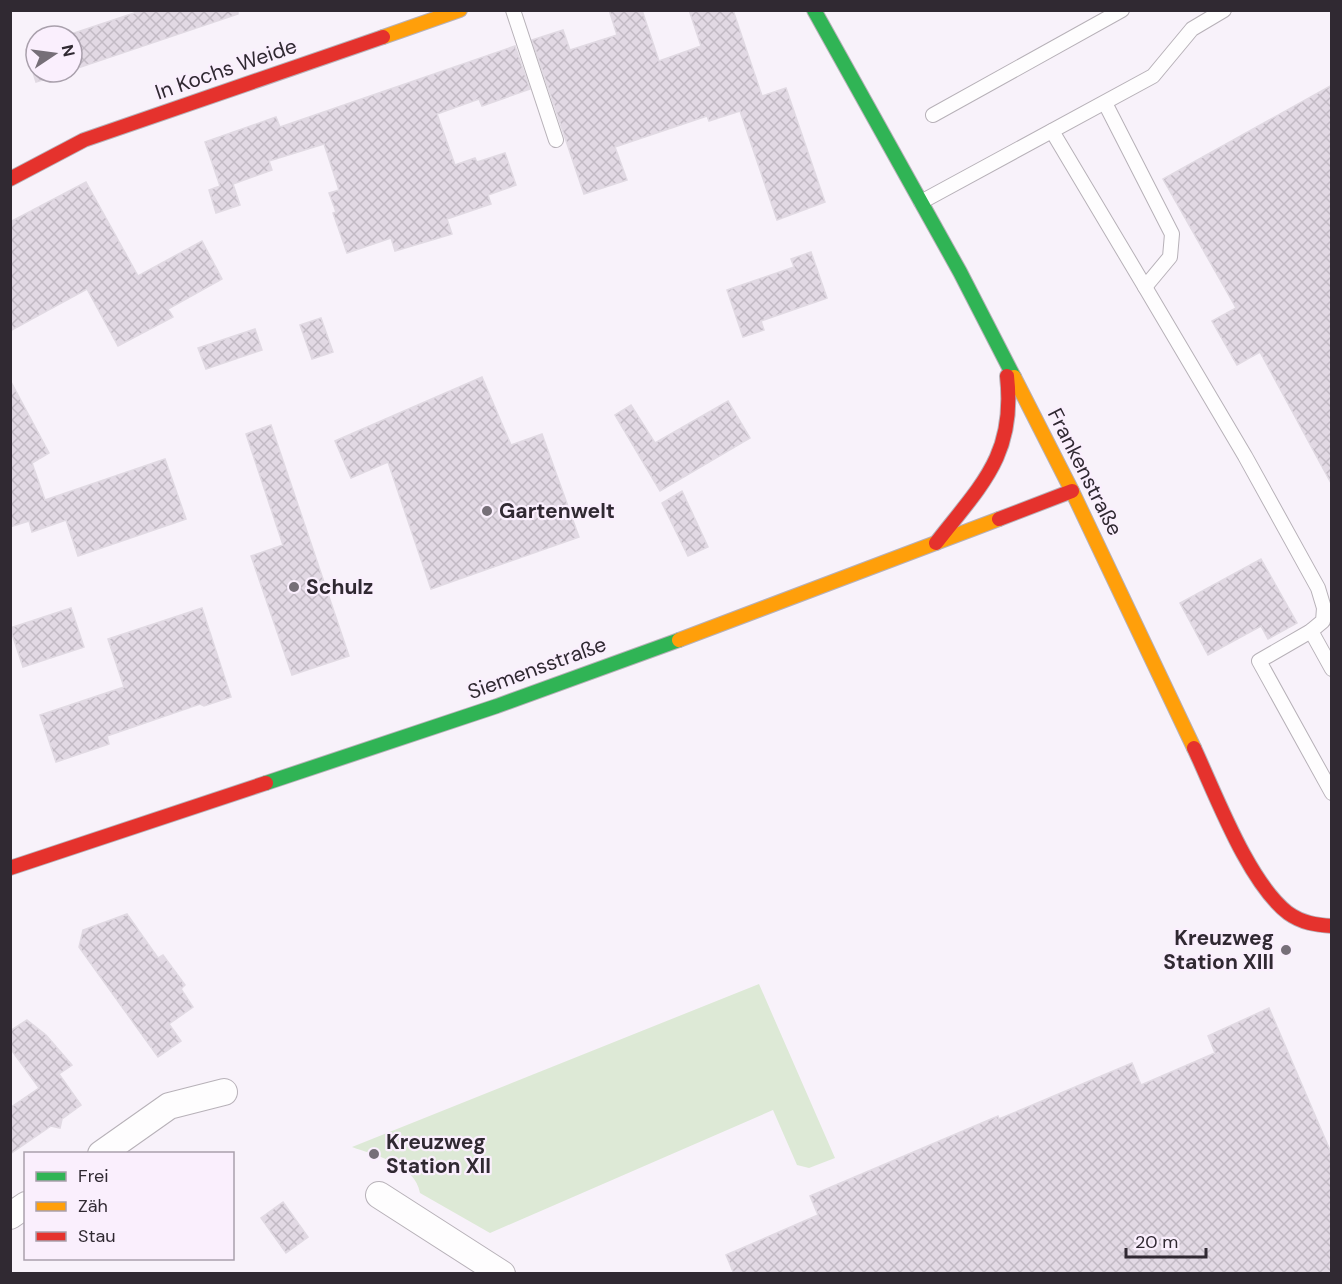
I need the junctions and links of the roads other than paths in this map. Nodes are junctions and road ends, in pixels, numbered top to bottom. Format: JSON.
{"nodes":[{"id":1,"x":460,"y":10,"type":"edge"},
{"id":2,"x":513,"y":10,"type":"edge"},
{"id":3,"x":814,"y":10,"type":"edge"},
{"id":4,"x":1122,"y":10,"type":"edge"},
{"id":5,"x":1224,"y":10,"type":"edge"},
{"id":6,"x":1105,"y":103,"type":"junction"},
{"id":7,"x":933,"y":115,"type":"dead end"},
{"id":8,"x":1052,"y":132,"type":"junction"},
{"id":9,"x":556,"y":140,"type":"dead end"},
{"id":10,"x":10,"y":179,"type":"edge"},
{"id":11,"x":921,"y":202,"type":"junction"},
{"id":12,"x":1145,"y":286,"type":"junction"},
{"id":13,"x":1006,"y":362,"type":"junction"},
{"id":14,"x":1072,"y":491,"type":"junction"},
{"id":15,"x":936,"y":543,"type":"junction"},
{"id":16,"x":1311,"y":631,"type":"junction"},
{"id":17,"x":1332,"y":669,"type":"edge"},
{"id":18,"x":1332,"y":793,"type":"edge"},
{"id":19,"x":10,"y":868,"type":"edge"},
{"id":20,"x":1332,"y":926,"type":"edge"},
{"id":21,"x":224,"y":1092,"type":"dead end"},
{"id":22,"x":104,"y":1152,"type":"edge"},
{"id":23,"x":379,"y":1195,"type":"dead end"},
{"id":24,"x":24,"y":1206,"type":"edge"},
{"id":25,"x":10,"y":1216,"type":"edge"},
{"id":26,"x":502,"y":1274,"type":"edge"}],
"edges":[{"from":1,"to":10,"type":"street","name":"In Kochs Weide"},
{"from":2,"to":9,"type":"lane"},
{"from":3,"to":11,"type":"street","name":"Frankenstraße"},
{"from":4,"to":7,"type":"lane"},
{"from":5,"to":6,"type":"lane"},
{"from":6,"to":8,"type":"lane"},
{"from":6,"to":12,"type":"lane"},
{"from":8,"to":11,"type":"lane"},
{"from":8,"to":12,"type":"lane"},
{"from":11,"to":13,"type":"street","name":"Frankenstraße"},
{"from":12,"to":16,"type":"lane"},
{"from":13,"to":14,"type":"street","name":"Frankenstraße"},
{"from":13,"to":15,"type":"street"},
{"from":14,"to":15,"type":"street","name":"Siemensstraße"},
{"from":14,"to":20,"type":"street","name":"Frankenstraße"},
{"from":15,"to":19,"type":"street","name":"Siemensstraße"},
{"from":16,"to":17,"type":"lane"},
{"from":16,"to":18,"type":"lane"},
{"from":21,"to":22,"type":"street"},
{"from":23,"to":26,"type":"street"},
{"from":24,"to":25,"type":"street"}]}
